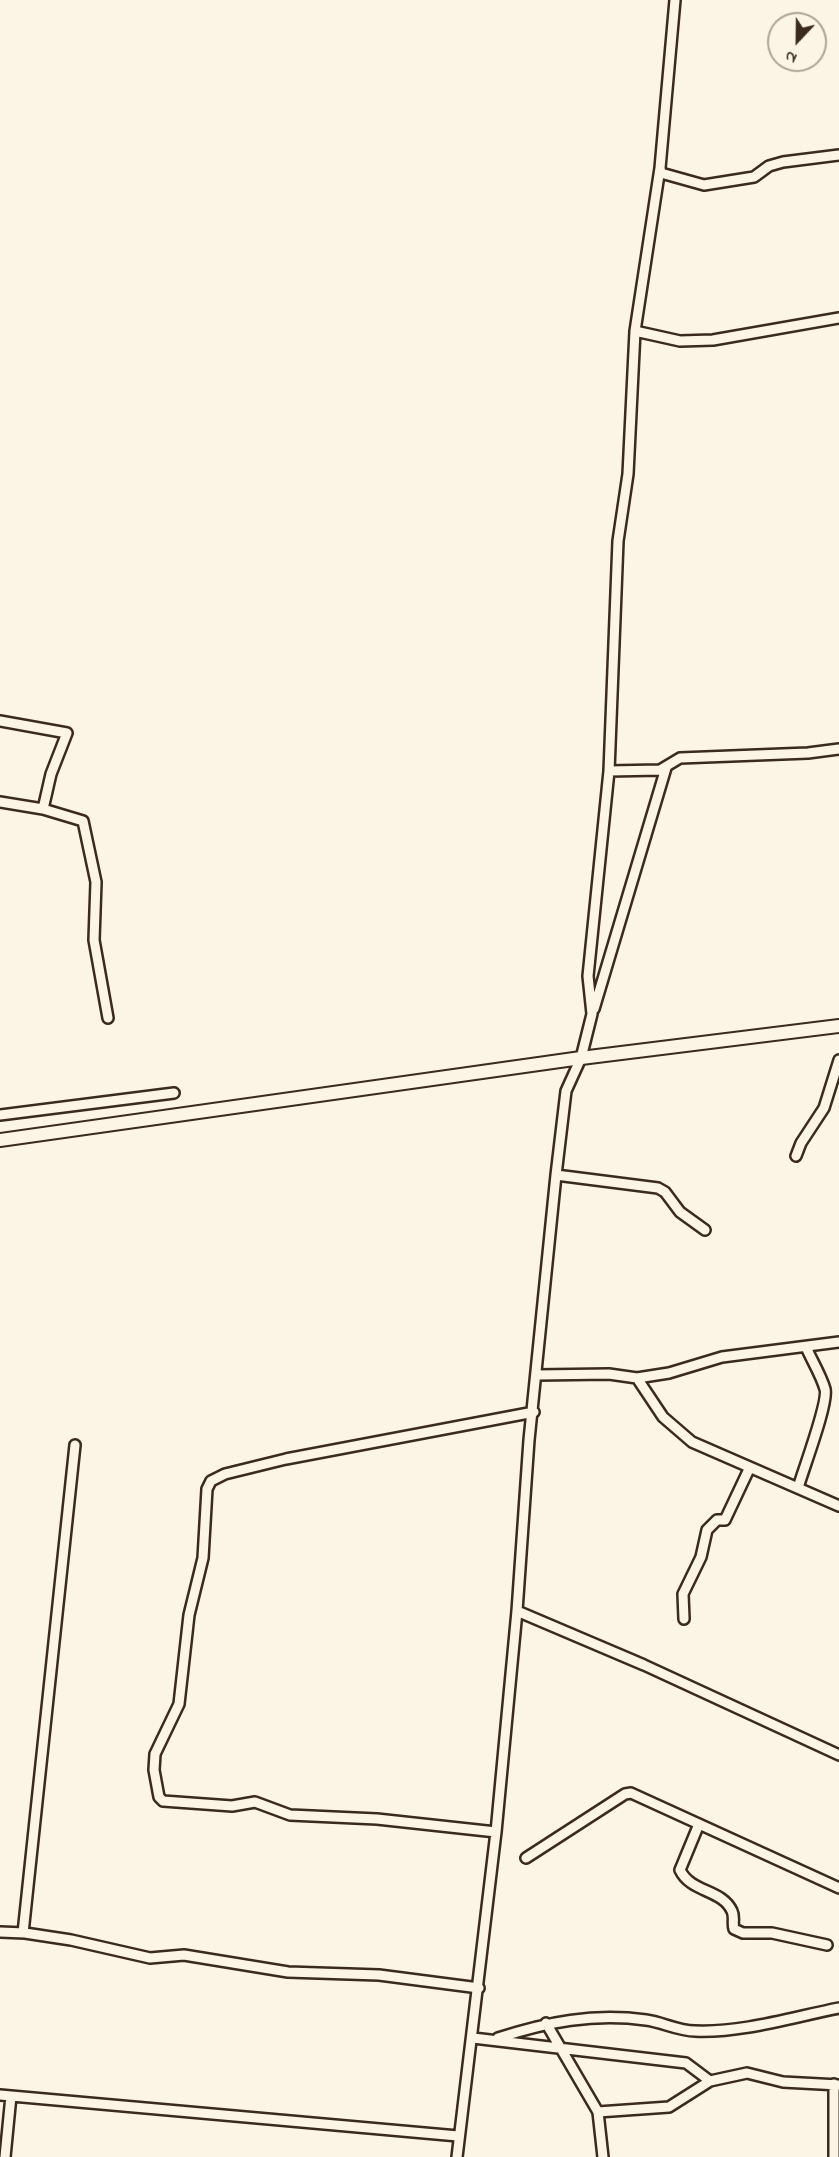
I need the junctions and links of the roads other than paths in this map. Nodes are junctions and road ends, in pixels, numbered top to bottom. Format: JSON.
{"nodes":[{"id":1,"x":675,"y":0,"type":"edge"},
{"id":2,"x":839,"y":155,"type":"edge"},
{"id":3,"x":660,"y":168,"type":"junction"},
{"id":4,"x":839,"y":318,"type":"edge"},
{"id":5,"x":635,"y":331,"type":"junction"},
{"id":6,"x":0,"y":721,"type":"edge"},
{"id":7,"x":839,"y":749,"type":"edge"},
{"id":8,"x":666,"y":768,"type":"junction"},
{"id":9,"x":609,"y":771,"type":"junction"},
{"id":10,"x":0,"y":802,"type":"edge"},
{"id":11,"x":43,"y":808,"type":"junction"},
{"id":12,"x":592,"y":1014,"type":"junction"},
{"id":13,"x":108,"y":1018,"type":"dead end"},
{"id":14,"x":839,"y":1026,"type":"edge"},
{"id":15,"x":580,"y":1058,"type":"junction"},
{"id":16,"x":839,"y":1060,"type":"edge"},
{"id":17,"x":174,"y":1093,"type":"dead end"},
{"id":18,"x":0,"y":1115,"type":"edge"},
{"id":19,"x":0,"y":1140,"type":"edge"},
{"id":20,"x":796,"y":1156,"type":"dead end"},
{"id":21,"x":556,"y":1175,"type":"junction"},
{"id":22,"x":705,"y":1230,"type":"dead end"},
{"id":23,"x":839,"y":1342,"type":"edge"},
{"id":24,"x":806,"y":1347,"type":"junction"},
{"id":25,"x":537,"y":1375,"type":"junction"},
{"id":26,"x":637,"y":1378,"type":"junction"},
{"id":27,"x":534,"y":1412,"type":"junction"},
{"id":28,"x":75,"y":1445,"type":"dead end"},
{"id":29,"x":750,"y":1467,"type":"junction"},
{"id":30,"x":798,"y":1488,"type":"junction"},
{"id":31,"x":839,"y":1506,"type":"edge"},
{"id":32,"x":517,"y":1611,"type":"junction"},
{"id":33,"x":684,"y":1619,"type":"dead end"},
{"id":34,"x":839,"y":1755,"type":"edge"},
{"id":35,"x":699,"y":1824,"type":"junction"},
{"id":36,"x":496,"y":1832,"type":"junction"},
{"id":37,"x":526,"y":1858,"type":"dead end"},
{"id":38,"x":839,"y":1888,"type":"edge"},
{"id":39,"x":0,"y":1932,"type":"edge"},
{"id":40,"x":23,"y":1933,"type":"junction"},
{"id":41,"x":827,"y":1945,"type":"dead end"},
{"id":42,"x":479,"y":1988,"type":"junction"},
{"id":43,"x":839,"y":2008,"type":"edge"},
{"id":44,"x":546,"y":2023,"type":"junction"},
{"id":45,"x":473,"y":2038,"type":"junction"},
{"id":46,"x":493,"y":2040,"type":"junction"},
{"id":47,"x":562,"y":2047,"type":"junction"},
{"id":48,"x":710,"y":2081,"type":"junction"},
{"id":49,"x":836,"y":2085,"type":"edge"},
{"id":50,"x":0,"y":2095,"type":"edge"},
{"id":51,"x":11,"y":2096,"type":"junction"},
{"id":52,"x":598,"y":2112,"type":"junction"},
{"id":53,"x":458,"y":2136,"type":"junction"},
{"id":54,"x":5,"y":2157,"type":"edge"},
{"id":55,"x":457,"y":2157,"type":"edge"},
{"id":56,"x":603,"y":2157,"type":"edge"},
{"id":57,"x":834,"y":2157,"type":"edge"}],
"edges":[{"from":1,"to":3,"type":"street"},
{"from":2,"to":3,"type":"street"},
{"from":3,"to":5,"type":"street"},
{"from":4,"to":5,"type":"street"},
{"from":5,"to":9,"type":"street"},
{"from":6,"to":11,"type":"street"},
{"from":7,"to":8,"type":"street"},
{"from":8,"to":9,"type":"street"},
{"from":8,"to":12,"type":"street"},
{"from":9,"to":12,"type":"street"},
{"from":10,"to":11,"type":"street"},
{"from":11,"to":13,"type":"street"},
{"from":12,"to":15,"type":"street"},
{"from":14,"to":15,"type":"street"},
{"from":15,"to":19,"type":"street"},
{"from":15,"to":21,"type":"street"},
{"from":16,"to":20,"type":"street"},
{"from":17,"to":18,"type":"street"},
{"from":21,"to":22,"type":"street"},
{"from":21,"to":25,"type":"street"},
{"from":23,"to":24,"type":"street"},
{"from":24,"to":26,"type":"street"},
{"from":24,"to":30,"type":"street"},
{"from":25,"to":26,"type":"street"},
{"from":25,"to":27,"type":"street"},
{"from":26,"to":29,"type":"street"},
{"from":27,"to":32,"type":"street"},
{"from":27,"to":36,"type":"street"},
{"from":28,"to":40,"type":"street"},
{"from":29,"to":30,"type":"street"},
{"from":29,"to":33,"type":"street"},
{"from":30,"to":31,"type":"street"},
{"from":32,"to":34,"type":"street"},
{"from":32,"to":36,"type":"street"},
{"from":35,"to":37,"type":"street"},
{"from":35,"to":38,"type":"street"},
{"from":35,"to":41,"type":"street"},
{"from":36,"to":42,"type":"street"},
{"from":39,"to":40,"type":"street"},
{"from":40,"to":42,"type":"street"},
{"from":42,"to":45,"type":"street"},
{"from":43,"to":44,"type":"street"},
{"from":44,"to":46,"type":"street"},
{"from":44,"to":47,"type":"street"},
{"from":45,"to":46,"type":"street"},
{"from":45,"to":53,"type":"street"},
{"from":46,"to":47,"type":"street"},
{"from":47,"to":48,"type":"street"},
{"from":47,"to":52,"type":"street"},
{"from":48,"to":49,"type":"street"},
{"from":48,"to":52,"type":"street"},
{"from":49,"to":57,"type":"street"},
{"from":50,"to":51,"type":"street"},
{"from":51,"to":53,"type":"street"},
{"from":51,"to":54,"type":"street"},
{"from":52,"to":56,"type":"street"},
{"from":53,"to":55,"type":"street"}]}
